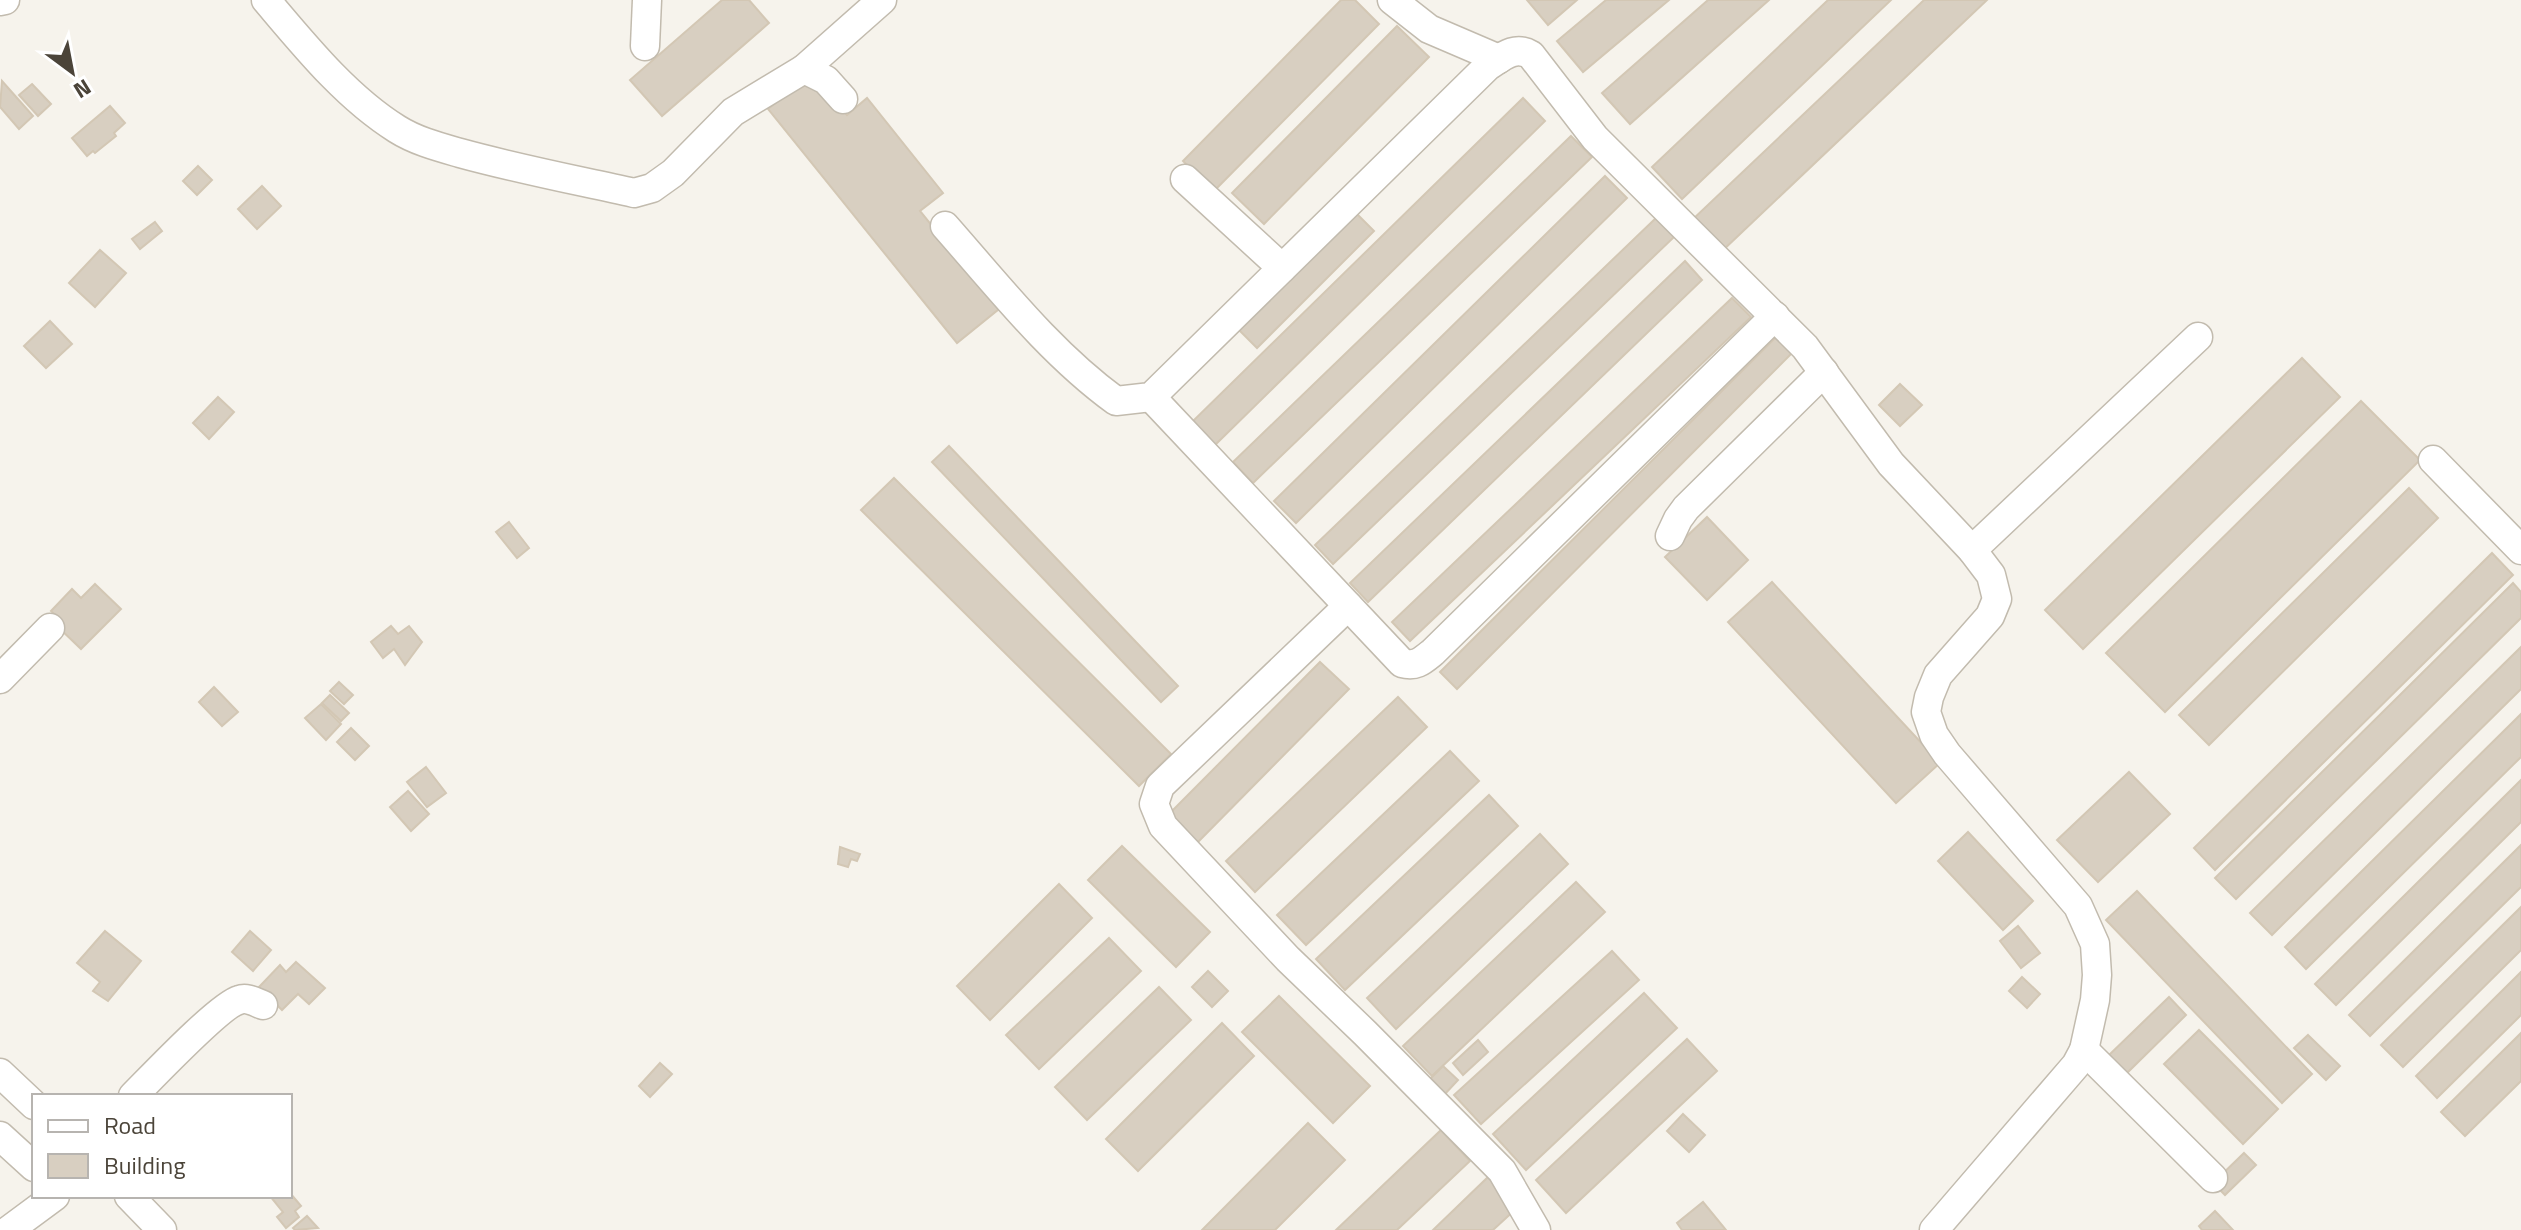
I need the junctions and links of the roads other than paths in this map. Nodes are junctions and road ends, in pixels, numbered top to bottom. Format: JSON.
{"nodes":[{"id":1,"x":266,"y":0,"type":"edge"},
{"id":2,"x":647,"y":0,"type":"edge"},
{"id":3,"x":882,"y":0,"type":"edge"},
{"id":4,"x":1392,"y":0,"type":"edge"},
{"id":5,"x":645,"y":46,"type":"dead end"},
{"id":6,"x":1499,"y":59,"type":"junction"},
{"id":7,"x":804,"y":69,"type":"junction"},
{"id":8,"x":843,"y":99,"type":"dead end"},
{"id":9,"x":1185,"y":179,"type":"dead end"},
{"id":10,"x":945,"y":226,"type":"dead end"},
{"id":11,"x":1282,"y":268,"type":"junction"},
{"id":12,"x":1775,"y":316,"type":"junction"},
{"id":13,"x":2198,"y":337,"type":"dead end"},
{"id":14,"x":1824,"y":372,"type":"junction"},
{"id":15,"x":1151,"y":397,"type":"junction"},
{"id":16,"x":2433,"y":460,"type":"dead end"},
{"id":17,"x":1670,"y":536,"type":"dead end"},
{"id":18,"x":1972,"y":550,"type":"junction"},
{"id":19,"x":2521,"y":550,"type":"edge"},
{"id":20,"x":1348,"y":606,"type":"junction"},
{"id":21,"x":50,"y":628,"type":"dead end"},
{"id":22,"x":0,"y":679,"type":"edge"},
{"id":23,"x":263,"y":1005,"type":"dead end"},
{"id":24,"x":2084,"y":1050,"type":"junction"},
{"id":25,"x":0,"y":1073,"type":"edge"},
{"id":26,"x":135,"y":1094,"type":"edge"},
{"id":27,"x":32,"y":1103,"type":"edge"},
{"id":28,"x":0,"y":1136,"type":"edge"},
{"id":29,"x":32,"y":1165,"type":"edge"},
{"id":30,"x":2213,"y":1178,"type":"dead end"},
{"id":31,"x":52,"y":1198,"type":"edge"},
{"id":32,"x":131,"y":1198,"type":"edge"},
{"id":33,"x":9,"y":1230,"type":"edge"},
{"id":34,"x":162,"y":1230,"type":"edge"},
{"id":35,"x":1536,"y":1230,"type":"edge"},
{"id":36,"x":1934,"y":1230,"type":"edge"}],
"edges":[{"from":1,"to":7,"type":"street"},
{"from":2,"to":5,"type":"street"},
{"from":3,"to":7,"type":"street"},
{"from":4,"to":6,"type":"street"},
{"from":6,"to":11,"type":"street"},
{"from":6,"to":12,"type":"street"},
{"from":7,"to":8,"type":"street"},
{"from":9,"to":11,"type":"street"},
{"from":10,"to":15,"type":"street"},
{"from":11,"to":15,"type":"street"},
{"from":12,"to":14,"type":"street"},
{"from":12,"to":20,"type":"street"},
{"from":13,"to":18,"type":"street"},
{"from":14,"to":17,"type":"street"},
{"from":14,"to":18,"type":"street"},
{"from":15,"to":20,"type":"street"},
{"from":16,"to":19,"type":"street"},
{"from":18,"to":24,"type":"street"},
{"from":20,"to":35,"type":"street"},
{"from":21,"to":22,"type":"street"},
{"from":23,"to":26,"type":"street"},
{"from":24,"to":30,"type":"street"},
{"from":24,"to":36,"type":"street"},
{"from":25,"to":27,"type":"street"},
{"from":28,"to":29,"type":"street"},
{"from":31,"to":33,"type":"street"},
{"from":32,"to":34,"type":"street"}]}
